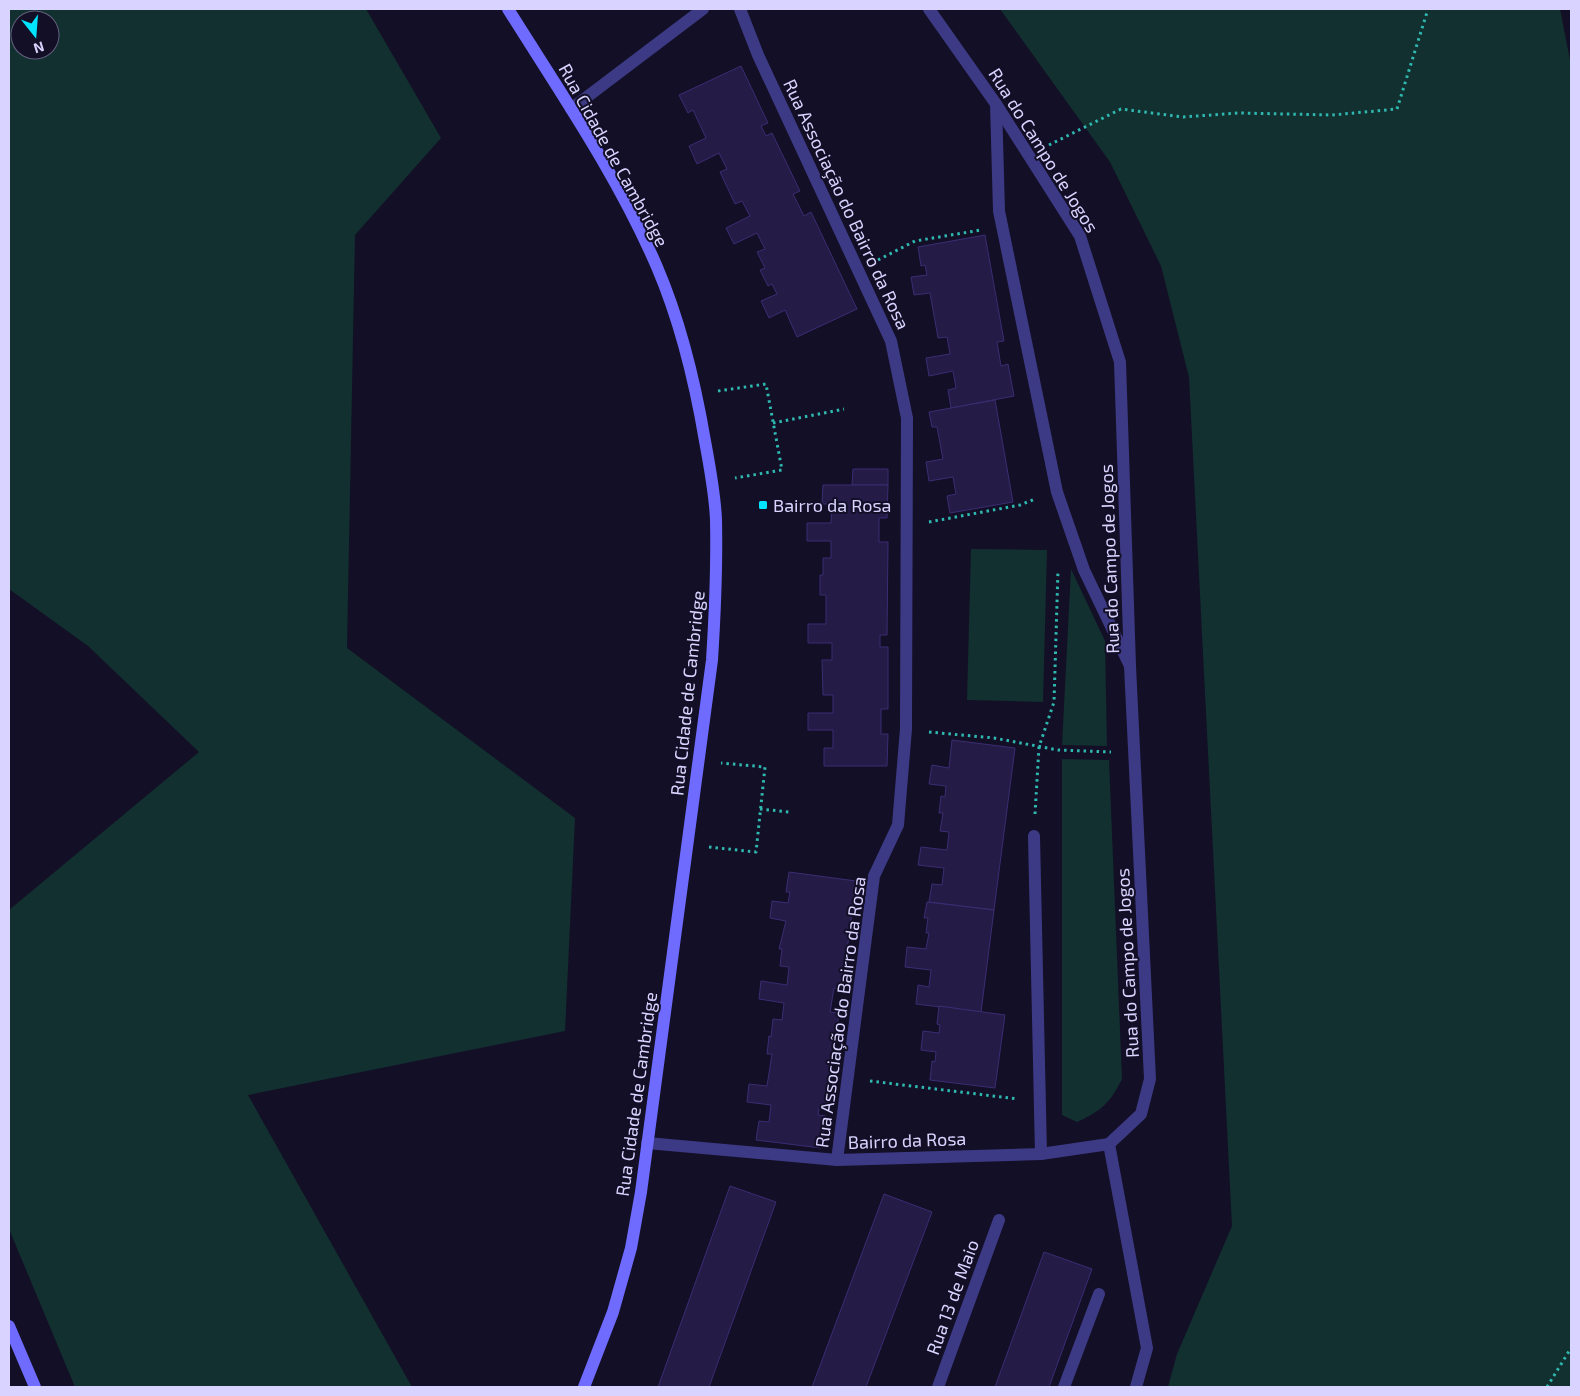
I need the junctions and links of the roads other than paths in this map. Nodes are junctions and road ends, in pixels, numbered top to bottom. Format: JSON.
{"nodes":[{"id":1,"x":508,"y":9,"type":"edge"},
{"id":2,"x":703,"y":9,"type":"edge"},
{"id":3,"x":740,"y":9,"type":"edge"},
{"id":4,"x":929,"y":9,"type":"edge"},
{"id":5,"x":996,"y":104,"type":"junction"},
{"id":6,"x":571,"y":109,"type":"junction"},
{"id":7,"x":1130,"y":666,"type":"junction"},
{"id":8,"x":1034,"y":836,"type":"road end"},
{"id":9,"x":647,"y":1143,"type":"junction"},
{"id":10,"x":1109,"y":1144,"type":"junction"},
{"id":11,"x":1041,"y":1154,"type":"junction"},
{"id":12,"x":837,"y":1160,"type":"junction"},
{"id":13,"x":999,"y":1220,"type":"dead end"},
{"id":14,"x":1098,"y":1294,"type":"dead end"},
{"id":15,"x":9,"y":1326,"type":"edge"},
{"id":16,"x":35,"y":1387,"type":"edge"},
{"id":17,"x":584,"y":1387,"type":"edge"},
{"id":18,"x":938,"y":1387,"type":"edge"},
{"id":19,"x":1064,"y":1387,"type":"edge"},
{"id":20,"x":1136,"y":1387,"type":"edge"}],
"edges":[{"from":1,"to":6,"type":"street","name":"Rua Cidade de Cambridge"},
{"from":2,"to":6,"type":"street"},
{"from":3,"to":12,"type":"street","name":"Rua Associação do Bairro da Rosa"},
{"from":4,"to":5,"type":"street","name":"Rua do Campo de Jogos"},
{"from":5,"to":7,"type":"street"},
{"from":5,"to":7,"type":"street","name":"Rua do Campo de Jogos"},
{"from":6,"to":9,"type":"street","name":"Rua Cidade de Cambridge"},
{"from":7,"to":10,"type":"street","name":"Rua do Campo de Jogos"},
{"from":8,"to":11,"type":"street"},
{"from":9,"to":12,"type":"street","name":"Bairro da Rosa"},
{"from":9,"to":17,"type":"street","name":"Rua Cidade de Cambridge"},
{"from":10,"to":11,"type":"street","name":"Bairro da Rosa"},
{"from":10,"to":20,"type":"street"},
{"from":11,"to":12,"type":"street","name":"Bairro da Rosa"},
{"from":13,"to":18,"type":"street","name":"Rua 13 de Maio"},
{"from":14,"to":19,"type":"street"},
{"from":15,"to":16,"type":"street"}]}
